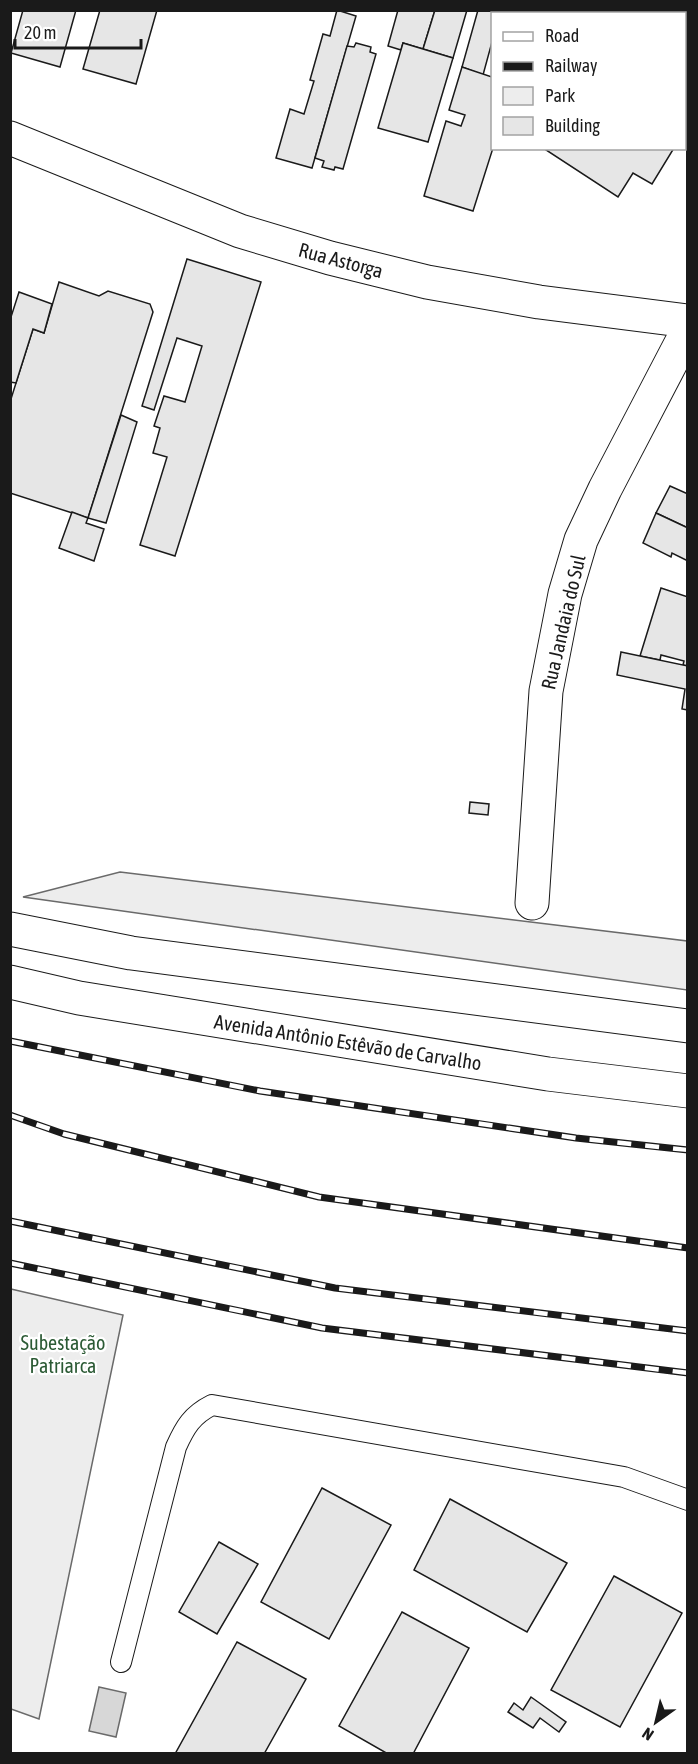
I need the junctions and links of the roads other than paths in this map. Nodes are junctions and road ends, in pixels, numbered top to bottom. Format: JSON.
{"nodes":[{"id":1,"x":10,"y":138,"type":"edge"},
{"id":2,"x":687,"y":321,"type":"edge"},
{"id":3,"x":687,"y":330,"type":"edge"},
{"id":4,"x":532,"y":903,"type":"dead end"},
{"id":5,"x":10,"y":929,"type":"edge"},
{"id":6,"x":10,"y":982,"type":"edge"},
{"id":7,"x":687,"y":1026,"type":"edge"},
{"id":8,"x":687,"y":1091,"type":"edge"},
{"id":9,"x":687,"y":1500,"type":"edge"},
{"id":10,"x":121,"y":1662,"type":"dead end"}],
"edges":[{"from":1,"to":2,"type":"main road","name":"Rua Astorga"},
{"from":3,"to":4,"type":"main road","name":"Rua Jandaia do Sul"},
{"from":5,"to":7,"type":"main road"},
{"from":6,"to":8,"type":"main road","name":"Avenida Antônio Estêvão de Carvalho"},
{"from":9,"to":10,"type":"lane"}]}
